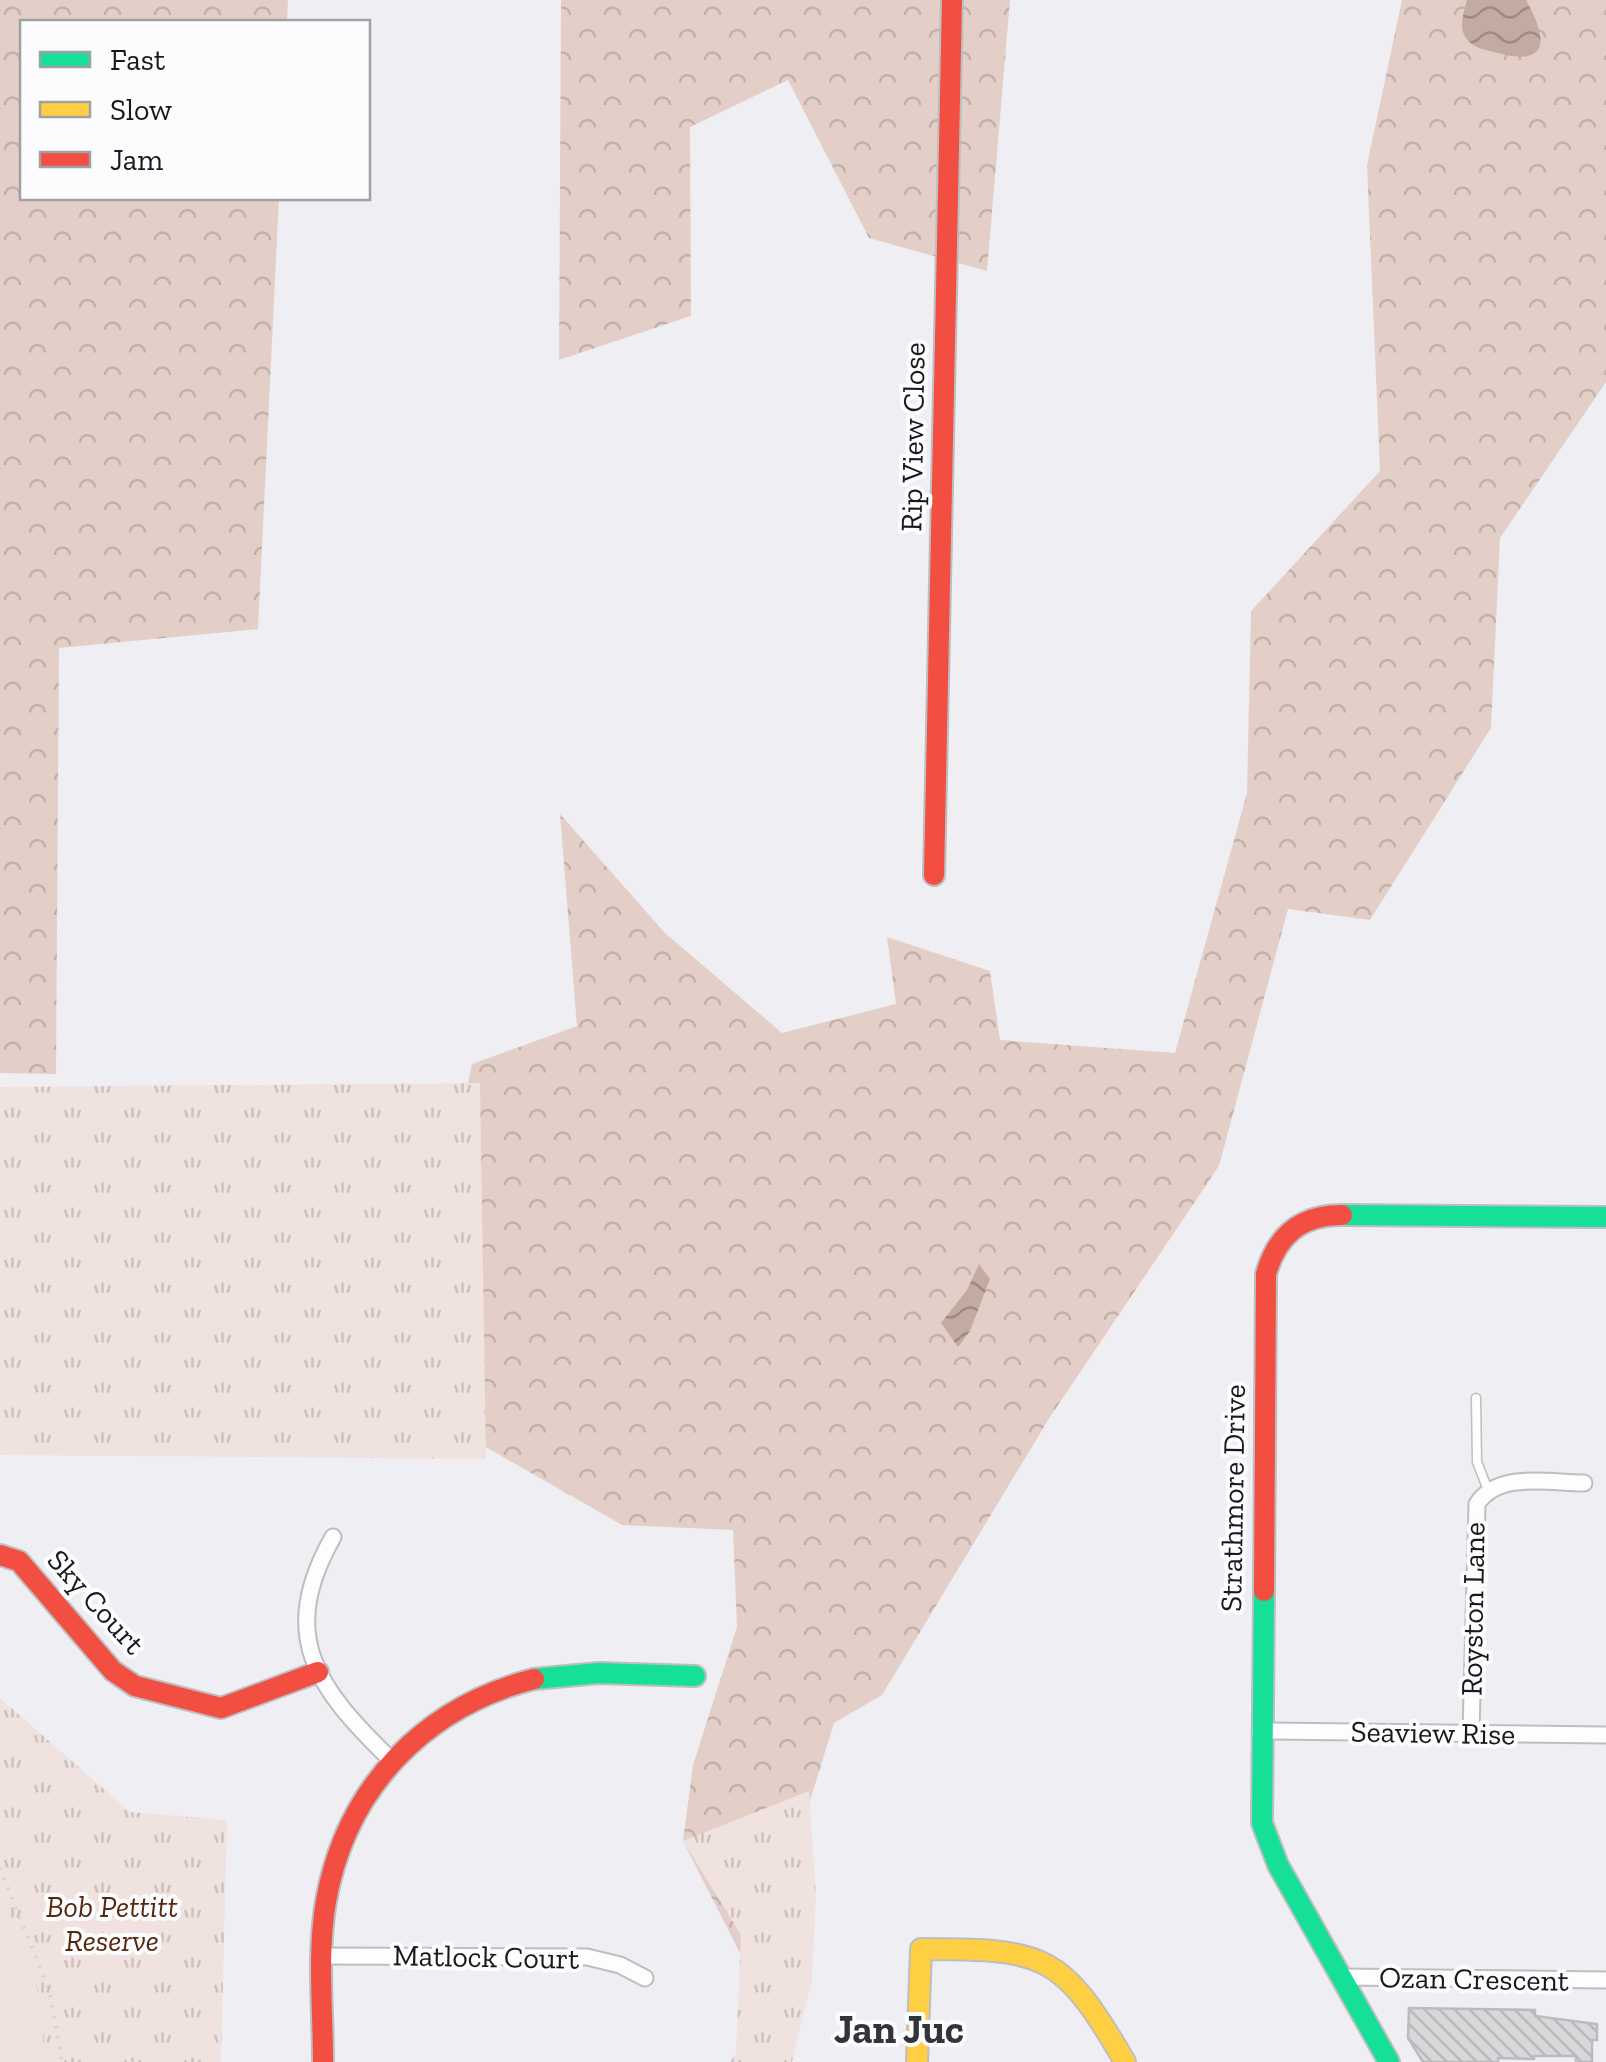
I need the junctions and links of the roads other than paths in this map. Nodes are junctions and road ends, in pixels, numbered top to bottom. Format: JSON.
{"nodes":[{"id":1,"x":952,"y":0,"type":"edge"},
{"id":2,"x":934,"y":875,"type":"dead end"},
{"id":3,"x":1606,"y":1217,"type":"edge"},
{"id":4,"x":1476,"y":1398,"type":"dead end"},
{"id":5,"x":1584,"y":1484,"type":"dead end"},
{"id":6,"x":1488,"y":1490,"type":"junction"},
{"id":7,"x":332,"y":1537,"type":"dead end"},
{"id":8,"x":0,"y":1555,"type":"edge"},
{"id":9,"x":318,"y":1672,"type":"junction"},
{"id":10,"x":695,"y":1676,"type":"dead end"},
{"id":11,"x":1260,"y":1731,"type":"junction"},
{"id":12,"x":1471,"y":1733,"type":"junction"},
{"id":13,"x":1606,"y":1735,"type":"edge"},
{"id":14,"x":390,"y":1759,"type":"junction"},
{"id":15,"x":324,"y":1956,"type":"junction"},
{"id":16,"x":645,"y":1978,"type":"dead end"},
{"id":17,"x":1342,"y":1978,"type":"junction"},
{"id":18,"x":1606,"y":1980,"type":"edge"},
{"id":19,"x":323,"y":2062,"type":"edge"},
{"id":20,"x":918,"y":2062,"type":"edge"},
{"id":21,"x":1125,"y":2062,"type":"edge"},
{"id":22,"x":1389,"y":2062,"type":"edge"}],
"edges":[{"from":1,"to":2,"type":"street","name":"Rip View Close"},
{"from":3,"to":11,"type":"street","name":"Strathmore Drive"},
{"from":4,"to":6,"type":"lane","name":"Royston Lane"},
{"from":5,"to":6,"type":"street","name":"Royston Lane"},
{"from":6,"to":12,"type":"street","name":"Royston Lane"},
{"from":7,"to":9,"type":"street"},
{"from":8,"to":9,"type":"street","name":"Sky Court"},
{"from":9,"to":14,"type":"street"},
{"from":10,"to":14,"type":"street"},
{"from":11,"to":12,"type":"street","name":"Seaview Rise"},
{"from":11,"to":17,"type":"street","name":"Strathmore Drive"},
{"from":12,"to":13,"type":"street","name":"Seaview Rise"},
{"from":14,"to":15,"type":"street"},
{"from":15,"to":16,"type":"street","name":"Matlock Court"},
{"from":15,"to":19,"type":"street"},
{"from":17,"to":18,"type":"street","name":"Ozan Crescent"},
{"from":17,"to":22,"type":"street","name":"Strathmore Drive"},
{"from":20,"to":21,"type":"street"}]}
